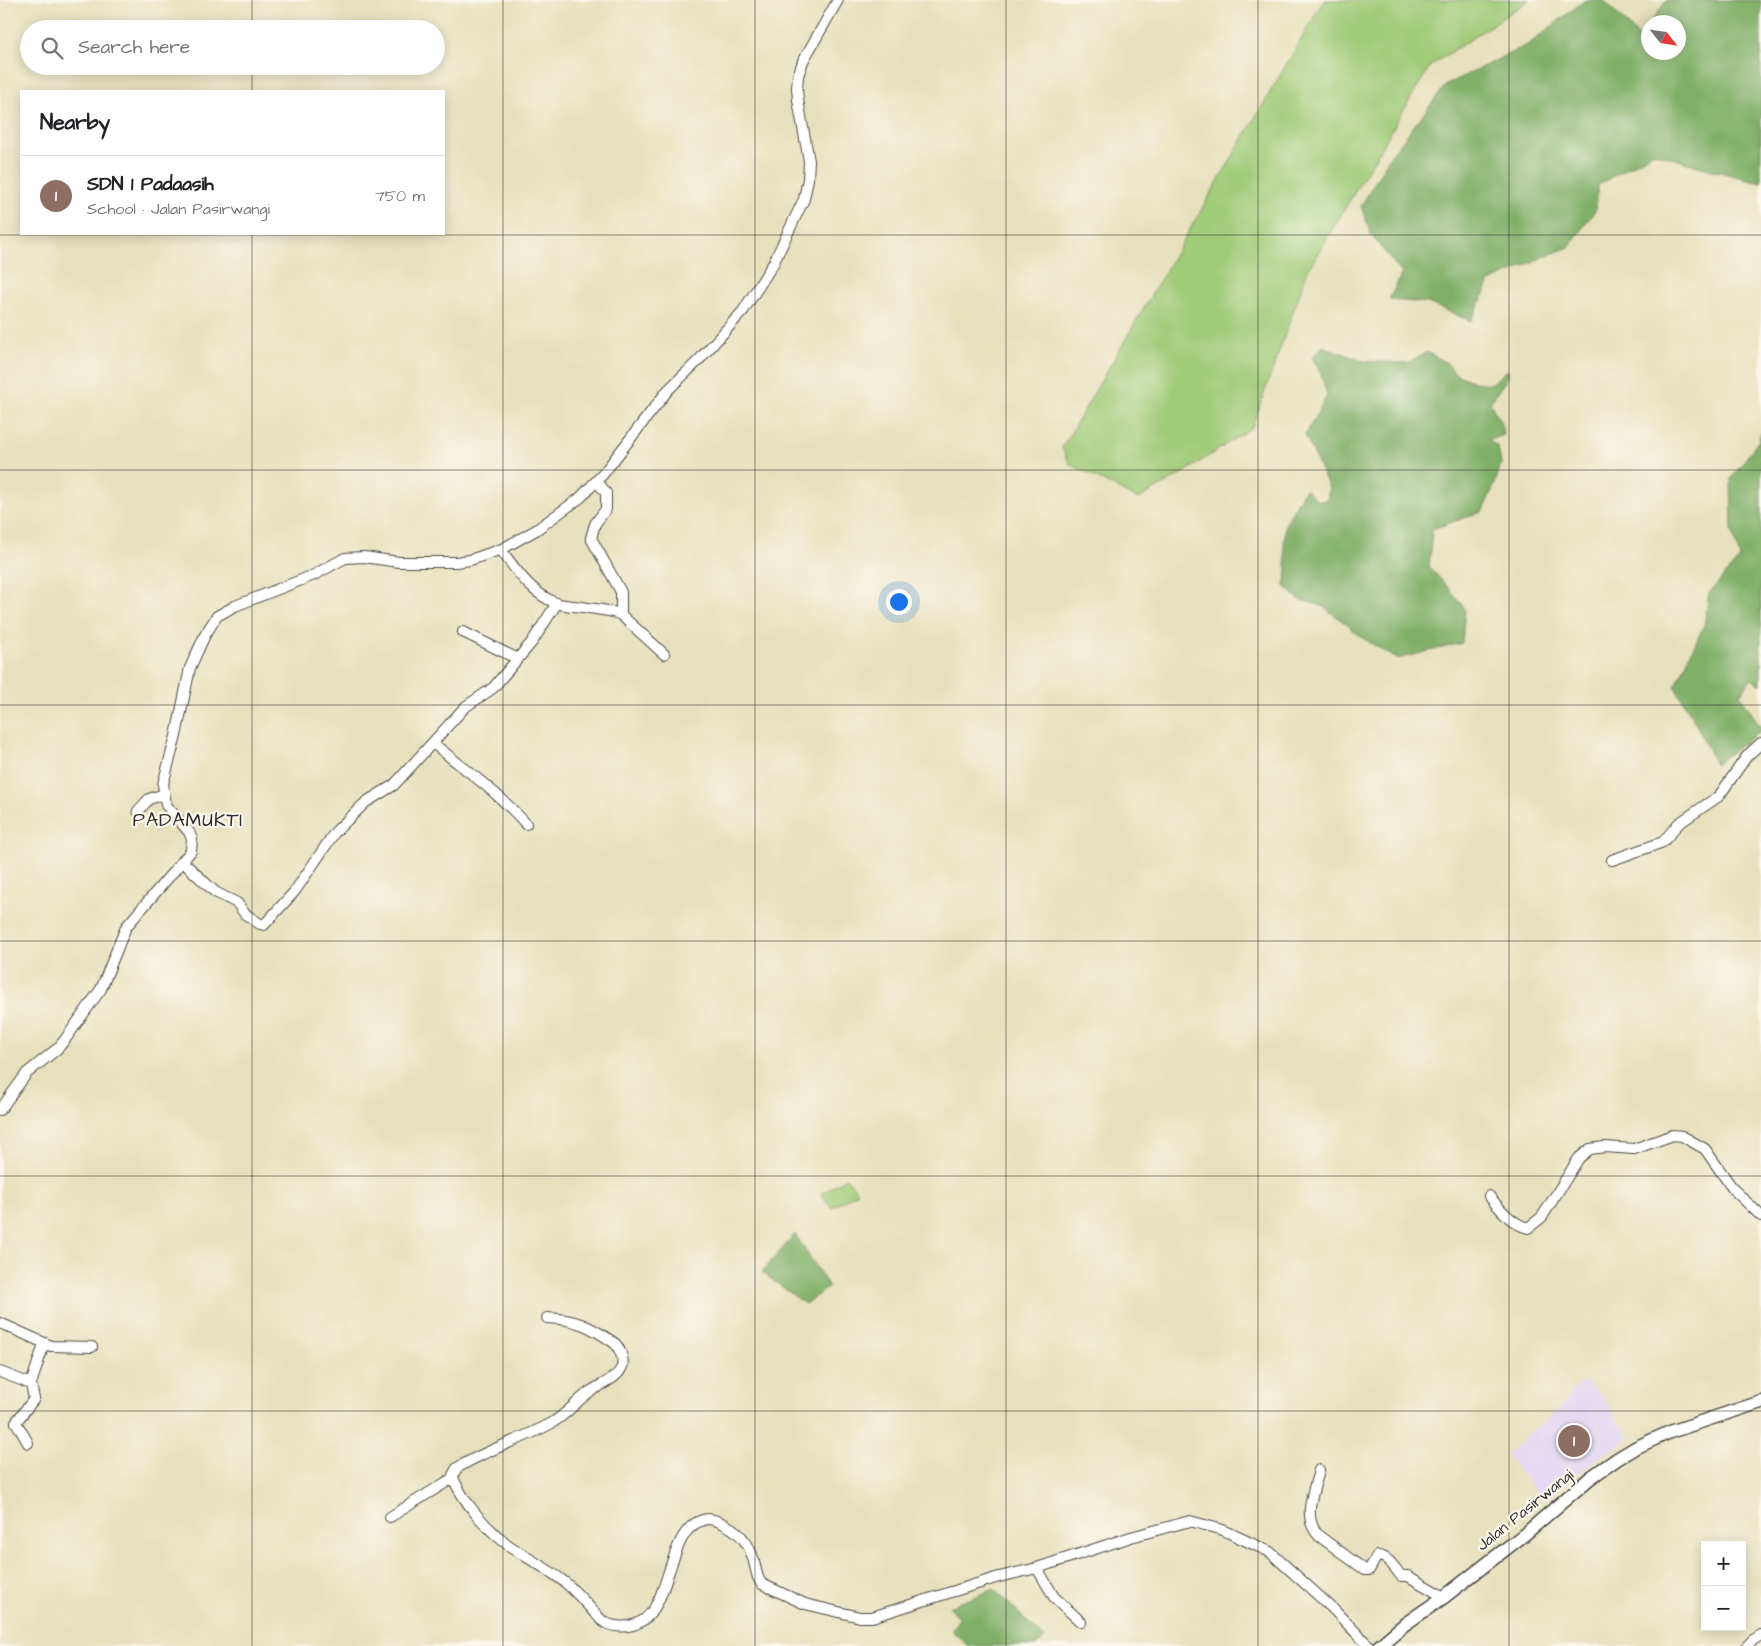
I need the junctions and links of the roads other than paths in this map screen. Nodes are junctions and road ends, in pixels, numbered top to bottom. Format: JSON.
{"nodes":[{"id":1,"x":838,"y":0,"type":"edge"},
{"id":2,"x":597,"y":481,"type":"junction"},
{"id":3,"x":501,"y":550,"type":"junction"},
{"id":4,"x":557,"y":603,"type":"junction"},
{"id":5,"x":621,"y":614,"type":"junction"},
{"id":6,"x":463,"y":632,"type":"dead end"},
{"id":7,"x":664,"y":654,"type":"dead end"},
{"id":8,"x":518,"y":659,"type":"junction"},
{"id":9,"x":433,"y":743,"type":"junction"},
{"id":10,"x":1761,"y":743,"type":"edge"},
{"id":11,"x":164,"y":794,"type":"junction"},
{"id":12,"x":138,"y":811,"type":"dead end"},
{"id":13,"x":526,"y":824,"type":"dead end"},
{"id":14,"x":1612,"y":860,"type":"dead end"},
{"id":15,"x":183,"y":862,"type":"junction"},
{"id":16,"x":0,"y":1110,"type":"edge"},
{"id":17,"x":1489,"y":1196,"type":"dead end"},
{"id":18,"x":1761,"y":1216,"type":"edge"},
{"id":19,"x":547,"y":1318,"type":"dead end"},
{"id":20,"x":0,"y":1324,"type":"edge"},
{"id":21,"x":44,"y":1344,"type":"junction"},
{"id":22,"x":92,"y":1347,"type":"dead end"},
{"id":23,"x":0,"y":1372,"type":"edge"},
{"id":24,"x":32,"y":1384,"type":"junction"},
{"id":25,"x":1761,"y":1402,"type":"edge"},
{"id":26,"x":28,"y":1443,"type":"dead end"},
{"id":27,"x":1319,"y":1470,"type":"dead end"},
{"id":28,"x":453,"y":1478,"type":"junction"},
{"id":29,"x":390,"y":1517,"type":"dead end"},
{"id":30,"x":1037,"y":1568,"type":"junction"},
{"id":31,"x":1444,"y":1597,"type":"junction"},
{"id":32,"x":1081,"y":1622,"type":"dead end"},
{"id":33,"x":1761,"y":1635,"type":"edge"},
{"id":34,"x":1369,"y":1646,"type":"edge"},
{"id":35,"x":1379,"y":1646,"type":"edge"},
{"id":36,"x":1747,"y":1646,"type":"edge"}],
"edges":[{"from":1,"to":2,"type":"street"},
{"from":2,"to":3,"type":"street"},
{"from":2,"to":5,"type":"street"},
{"from":3,"to":4,"type":"street"},
{"from":3,"to":11,"type":"street"},
{"from":4,"to":5,"type":"street"},
{"from":4,"to":8,"type":"street"},
{"from":5,"to":7,"type":"street"},
{"from":6,"to":8,"type":"street"},
{"from":8,"to":9,"type":"street"},
{"from":9,"to":13,"type":"street"},
{"from":9,"to":15,"type":"street"},
{"from":10,"to":14,"type":"street"},
{"from":11,"to":12,"type":"street"},
{"from":11,"to":15,"type":"street"},
{"from":15,"to":16,"type":"street"},
{"from":17,"to":18,"type":"street"},
{"from":19,"to":28,"type":"street"},
{"from":20,"to":21,"type":"street"},
{"from":21,"to":22,"type":"street"},
{"from":21,"to":24,"type":"street"},
{"from":23,"to":24,"type":"street"},
{"from":24,"to":26,"type":"street"},
{"from":25,"to":31,"type":"street","name":"Jalan Pasirwangi"},
{"from":27,"to":31,"type":"street"},
{"from":28,"to":29,"type":"street"},
{"from":28,"to":30,"type":"street"},
{"from":30,"to":32,"type":"street"},
{"from":30,"to":34,"type":"street"},
{"from":31,"to":35,"type":"street","name":"Jalan Pasirwangi"},
{"from":33,"to":36,"type":"street"}]}
